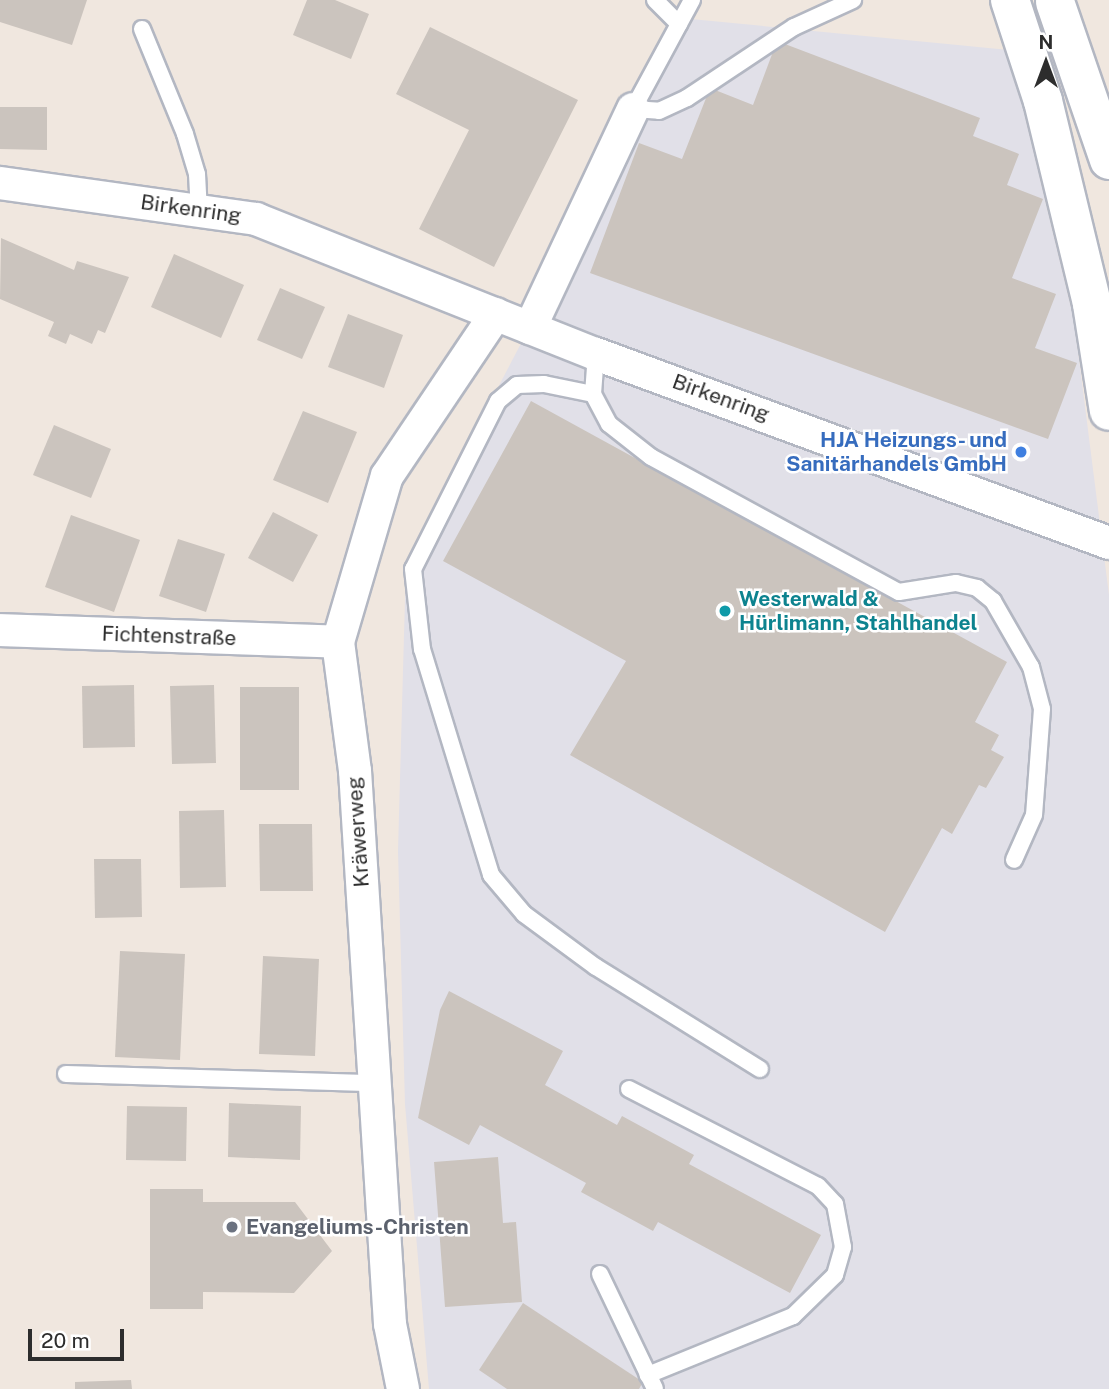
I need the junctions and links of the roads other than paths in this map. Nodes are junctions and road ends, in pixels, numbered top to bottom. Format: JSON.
{"nodes":[{"id":1,"x":654,"y":0,"type":"edge"},
{"id":2,"x":692,"y":0,"type":"edge"},
{"id":3,"x":853,"y":0,"type":"edge"},
{"id":4,"x":1010,"y":0,"type":"edge"},
{"id":5,"x":1054,"y":1,"type":"edge"},
{"id":6,"x":679,"y":24,"type":"junction"},
{"id":7,"x":142,"y":29,"type":"dead end"},
{"id":8,"x":1109,"y":80,"type":"edge"},
{"id":9,"x":633,"y":110,"type":"junction"},
{"id":10,"x":1109,"y":160,"type":"edge"},
{"id":11,"x":0,"y":183,"type":"edge"},
{"id":12,"x":200,"y":211,"type":"junction"},
{"id":13,"x":496,"y":314,"type":"junction"},
{"id":14,"x":530,"y":328,"type":"junction"},
{"id":15,"x":596,"y":354,"type":"junction"},
{"id":16,"x":593,"y":394,"type":"junction"},
{"id":17,"x":1109,"y":411,"type":"edge"},
{"id":18,"x":1109,"y":543,"type":"edge"},
{"id":19,"x":0,"y":630,"type":"edge"},
{"id":20,"x":338,"y":642,"type":"junction"},
{"id":21,"x":1014,"y":860,"type":"dead end"},
{"id":22,"x":760,"y":1069,"type":"dead end"},
{"id":23,"x":66,"y":1074,"type":"dead end"},
{"id":24,"x":375,"y":1083,"type":"junction"},
{"id":25,"x":629,"y":1089,"type":"dead end"},
{"id":26,"x":600,"y":1274,"type":"dead end"},
{"id":27,"x":651,"y":1382,"type":"edge"},
{"id":28,"x":404,"y":1389,"type":"edge"}],
"edges":[{"from":1,"to":6,"type":"lane"},
{"from":2,"to":6,"type":"lane"},
{"from":3,"to":9,"type":"lane"},
{"from":4,"to":17,"type":"main road"},
{"from":5,"to":8,"type":"main road"},
{"from":5,"to":10,"type":"main road"},
{"from":6,"to":9,"type":"lane"},
{"from":7,"to":12,"type":"lane"},
{"from":9,"to":14,"type":"street"},
{"from":11,"to":12,"type":"street","name":"Birkenring"},
{"from":12,"to":13,"type":"street","name":"Birkenring"},
{"from":13,"to":14,"type":"street","name":"Birkenring"},
{"from":13,"to":20,"type":"street","name":"Kräwerweg"},
{"from":14,"to":15,"type":"street","name":"Birkenring"},
{"from":15,"to":16,"type":"lane"},
{"from":15,"to":18,"type":"street","name":"Birkenring"},
{"from":16,"to":21,"type":"lane"},
{"from":16,"to":22,"type":"lane"},
{"from":19,"to":20,"type":"street","name":"Fichtenstraße"},
{"from":20,"to":24,"type":"street","name":"Kräwerweg"},
{"from":23,"to":24,"type":"lane"},
{"from":24,"to":28,"type":"street","name":"Kräwerweg"},
{"from":25,"to":27,"type":"lane"},
{"from":26,"to":27,"type":"lane"}]}
